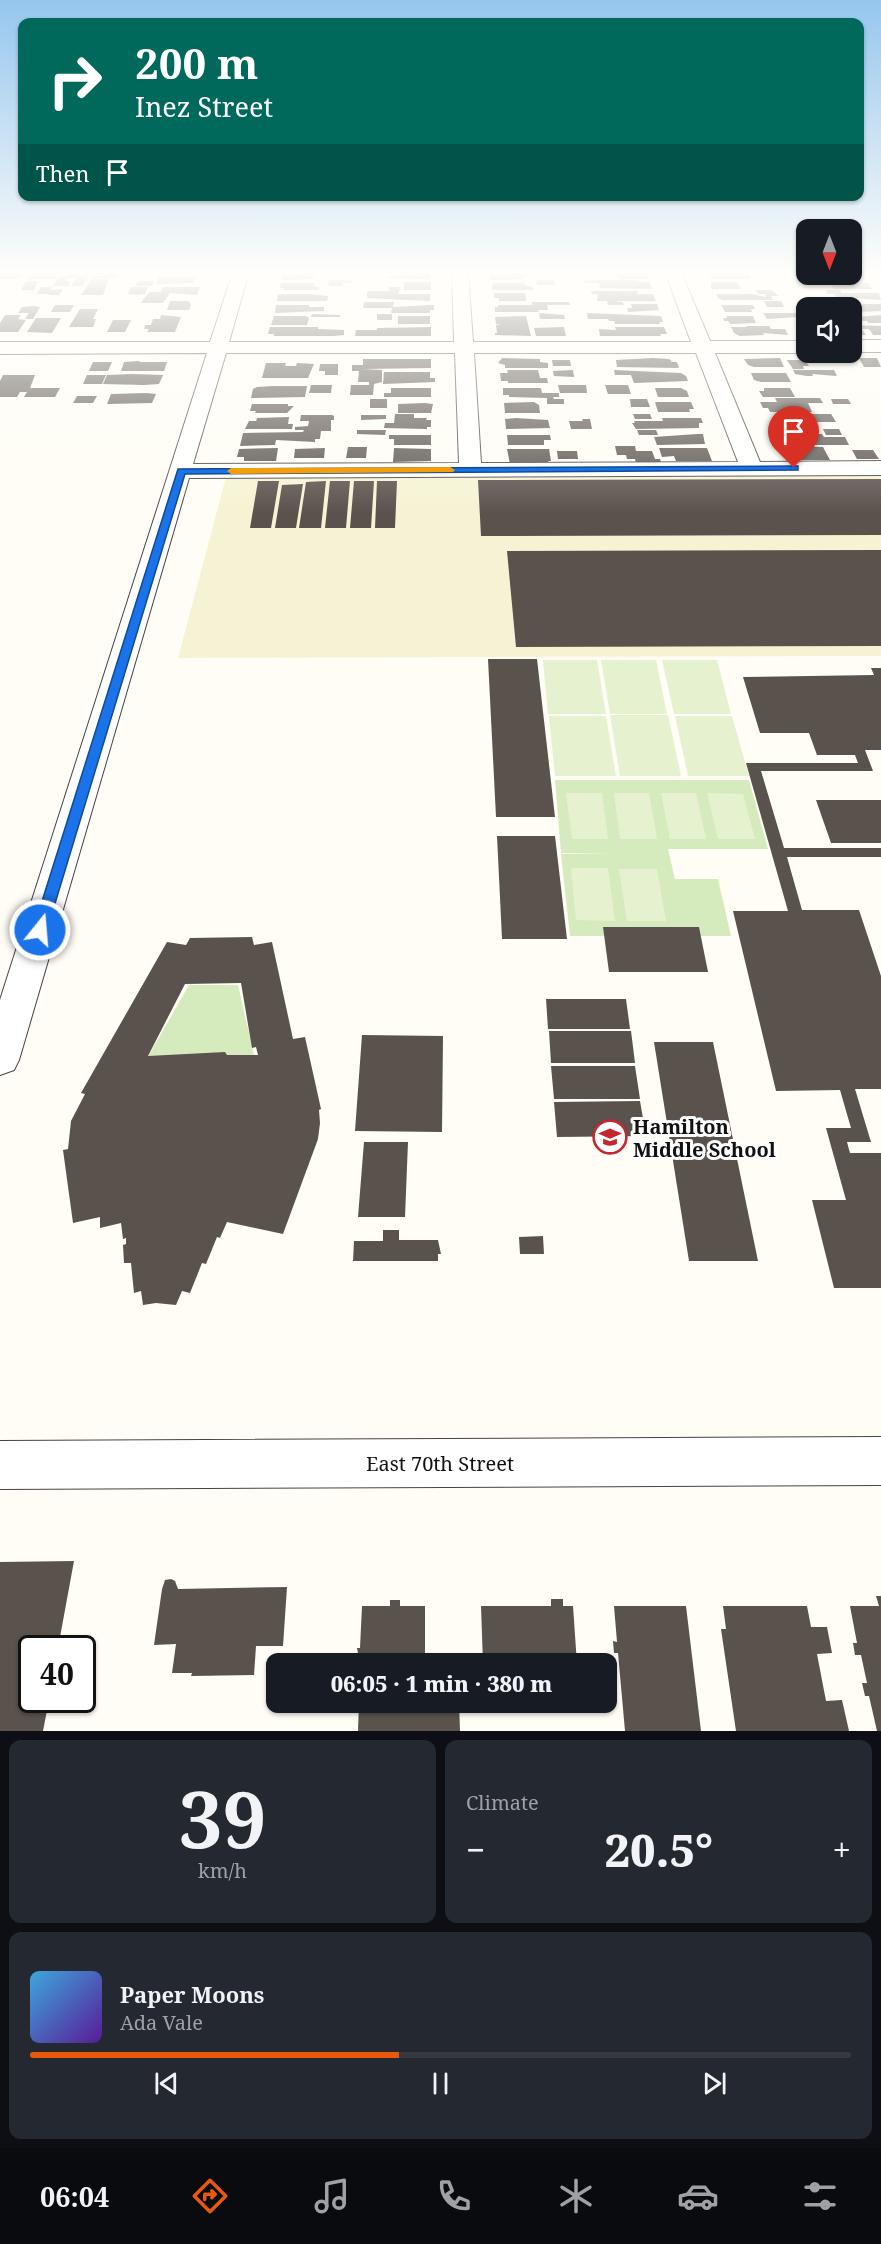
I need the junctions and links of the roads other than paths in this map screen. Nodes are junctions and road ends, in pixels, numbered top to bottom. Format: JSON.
{"nodes":[{"id":1,"x":218,"y":353,"type":"edge"},
{"id":2,"x":463,"y":353,"type":"edge"},
{"id":3,"x":705,"y":353,"type":"edge"},
{"id":4,"x":751,"y":468,"type":"junction"},
{"id":5,"x":881,"y":468,"type":"edge"},
{"id":6,"x":470,"y":470,"type":"junction"},
{"id":7,"x":181,"y":471,"type":"junction"},
{"id":8,"x":0,"y":1060,"type":"edge"},
{"id":9,"x":881,"y":1461,"type":"edge"},
{"id":10,"x":0,"y":1465,"type":"edge"}],
"edges":[{"from":1,"to":7,"type":"street"},
{"from":2,"to":6,"type":"street"},
{"from":3,"to":4,"type":"street"},
{"from":4,"to":5,"type":"street"},
{"from":4,"to":6,"type":"street"},
{"from":6,"to":7,"type":"street"},
{"from":7,"to":8,"type":"street"},
{"from":9,"to":10,"type":"street","name":"East 70th Street"}]}
